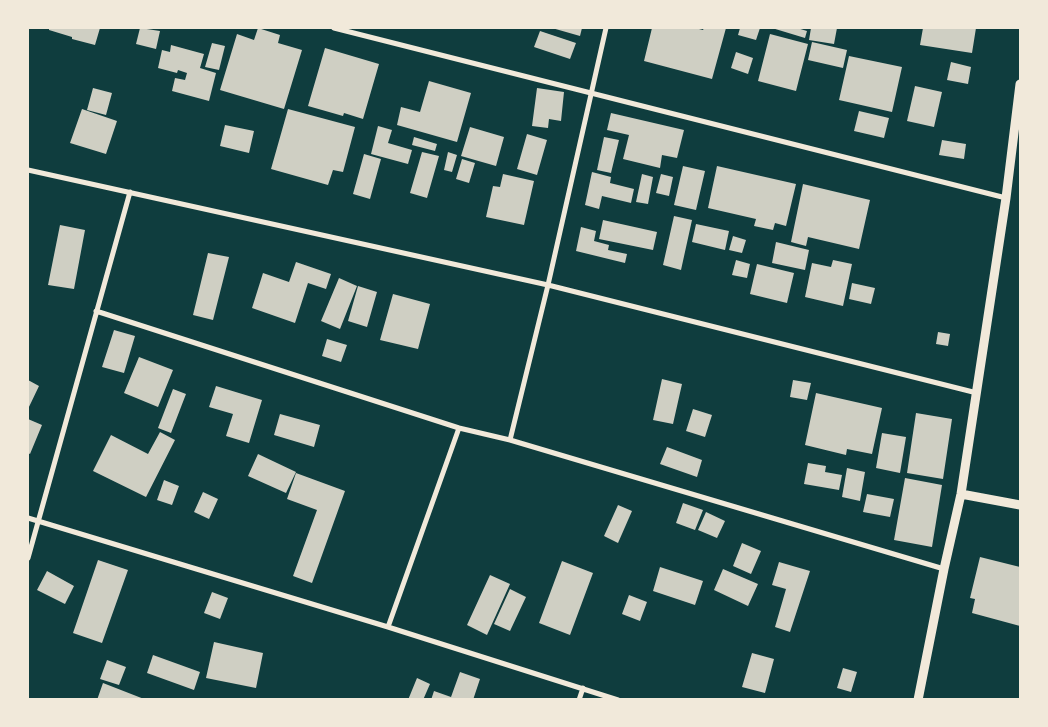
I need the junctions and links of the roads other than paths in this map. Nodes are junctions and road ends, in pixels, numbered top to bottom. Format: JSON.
{"nodes":[{"id":1,"x":334,"y":28,"type":"edge"},
{"id":2,"x":606,"y":28,"type":"edge"},
{"id":3,"x":1020,"y":84,"type":"edge"},
{"id":4,"x":592,"y":93,"type":"junction"},
{"id":5,"x":28,"y":170,"type":"edge"},
{"id":6,"x":130,"y":192,"type":"junction"},
{"id":7,"x":1006,"y":198,"type":"junction"},
{"id":8,"x":548,"y":285,"type":"junction"},
{"id":9,"x":96,"y":311,"type":"junction"},
{"id":10,"x":977,"y":392,"type":"junction"},
{"id":11,"x":459,"y":428,"type":"junction"},
{"id":12,"x":510,"y":440,"type":"junction"},
{"id":13,"x":961,"y":494,"type":"junction"},
{"id":14,"x":1020,"y":505,"type":"edge"},
{"id":15,"x":28,"y":518,"type":"edge"},
{"id":16,"x":37,"y":521,"type":"junction"},
{"id":17,"x":28,"y":558,"type":"edge"},
{"id":18,"x":944,"y":569,"type":"junction"},
{"id":19,"x":388,"y":627,"type":"junction"},
{"id":20,"x":583,"y":688,"type":"junction"},
{"id":21,"x":580,"y":700,"type":"edge"},
{"id":22,"x":618,"y":700,"type":"edge"},
{"id":23,"x":918,"y":700,"type":"edge"}],
"edges":[{"from":1,"to":4,"type":"street"},
{"from":2,"to":4,"type":"street"},
{"from":3,"to":7,"type":"street"},
{"from":4,"to":7,"type":"street"},
{"from":4,"to":8,"type":"street"},
{"from":5,"to":6,"type":"street"},
{"from":6,"to":8,"type":"street"},
{"from":6,"to":9,"type":"street"},
{"from":7,"to":10,"type":"street"},
{"from":8,"to":10,"type":"street"},
{"from":8,"to":12,"type":"street"},
{"from":9,"to":11,"type":"street"},
{"from":9,"to":16,"type":"street"},
{"from":10,"to":13,"type":"street"},
{"from":11,"to":12,"type":"street"},
{"from":11,"to":19,"type":"street"},
{"from":12,"to":18,"type":"street"},
{"from":13,"to":14,"type":"street"},
{"from":13,"to":18,"type":"street"},
{"from":15,"to":16,"type":"street"},
{"from":16,"to":17,"type":"street"},
{"from":16,"to":19,"type":"street"},
{"from":18,"to":23,"type":"street"},
{"from":19,"to":20,"type":"street"},
{"from":20,"to":21,"type":"street"},
{"from":20,"to":22,"type":"street"}]}
